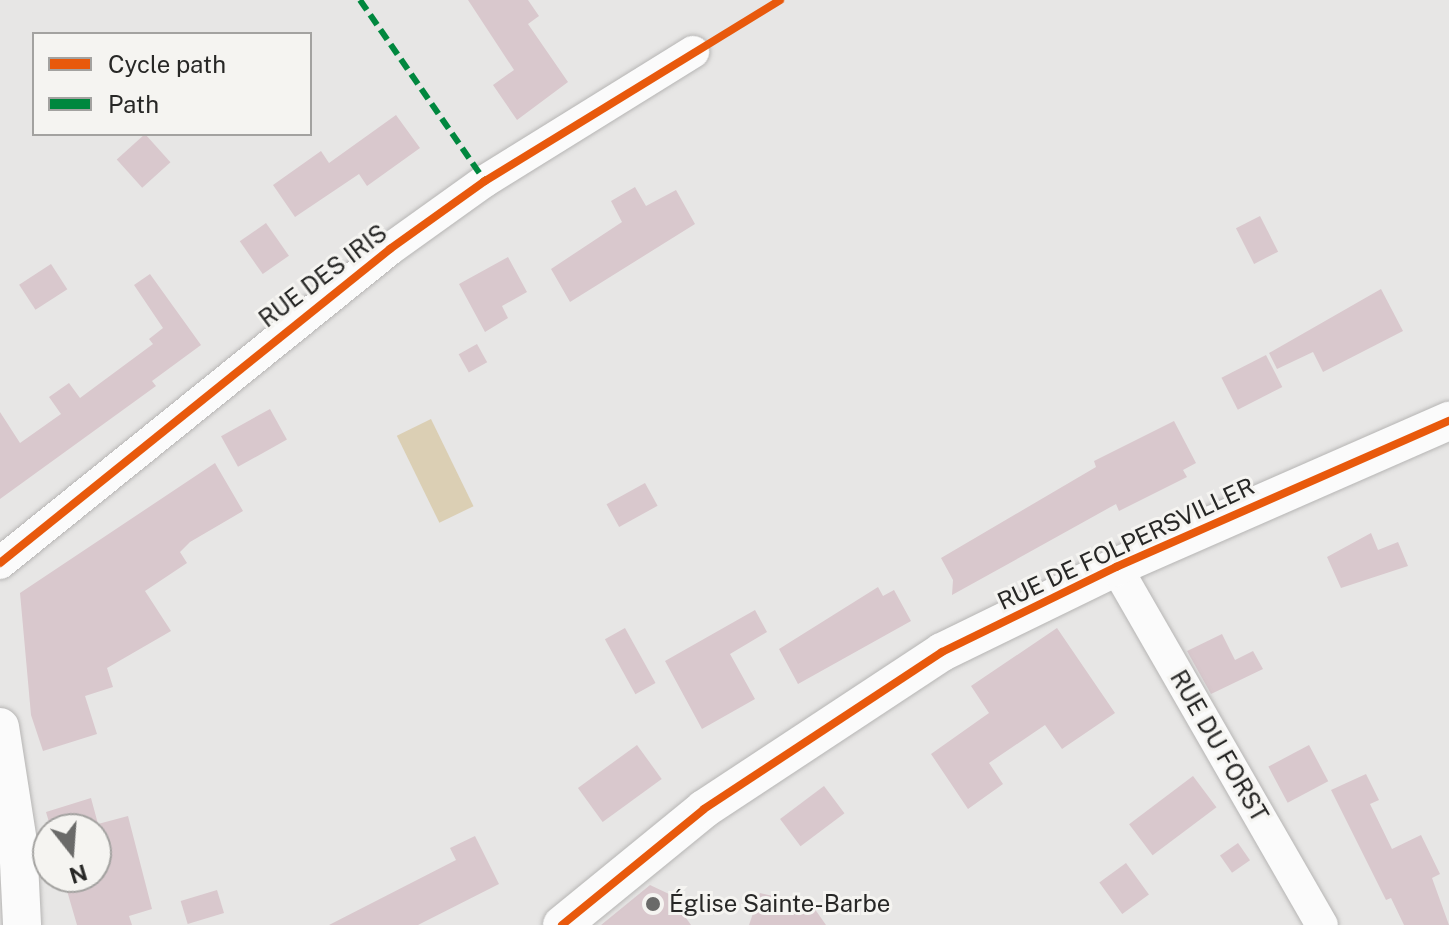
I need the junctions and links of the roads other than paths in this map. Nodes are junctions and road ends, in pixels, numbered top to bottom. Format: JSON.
{"nodes":[{"id":1,"x":693,"y":52,"type":"dead end"},
{"id":2,"x":1449,"y":421,"type":"edge"},
{"id":3,"x":0,"y":563,"type":"edge"},
{"id":4,"x":1116,"y":567,"type":"junction"},
{"id":5,"x":0,"y":727,"type":"edge"},
{"id":6,"x":22,"y":925,"type":"edge"},
{"id":7,"x":562,"y":925,"type":"edge"},
{"id":8,"x":1322,"y":925,"type":"edge"}],
"edges":[{"from":1,"to":3,"type":"street","name":"RUE DES IRIS"},
{"from":2,"to":4,"type":"street","name":"RUE DE FOLPERSVILLER"},
{"from":4,"to":7,"type":"street","name":"RUE DE FOLPERSVILLER"},
{"from":4,"to":8,"type":"street","name":"RUE DU FORST"},
{"from":5,"to":6,"type":"street"}]}
